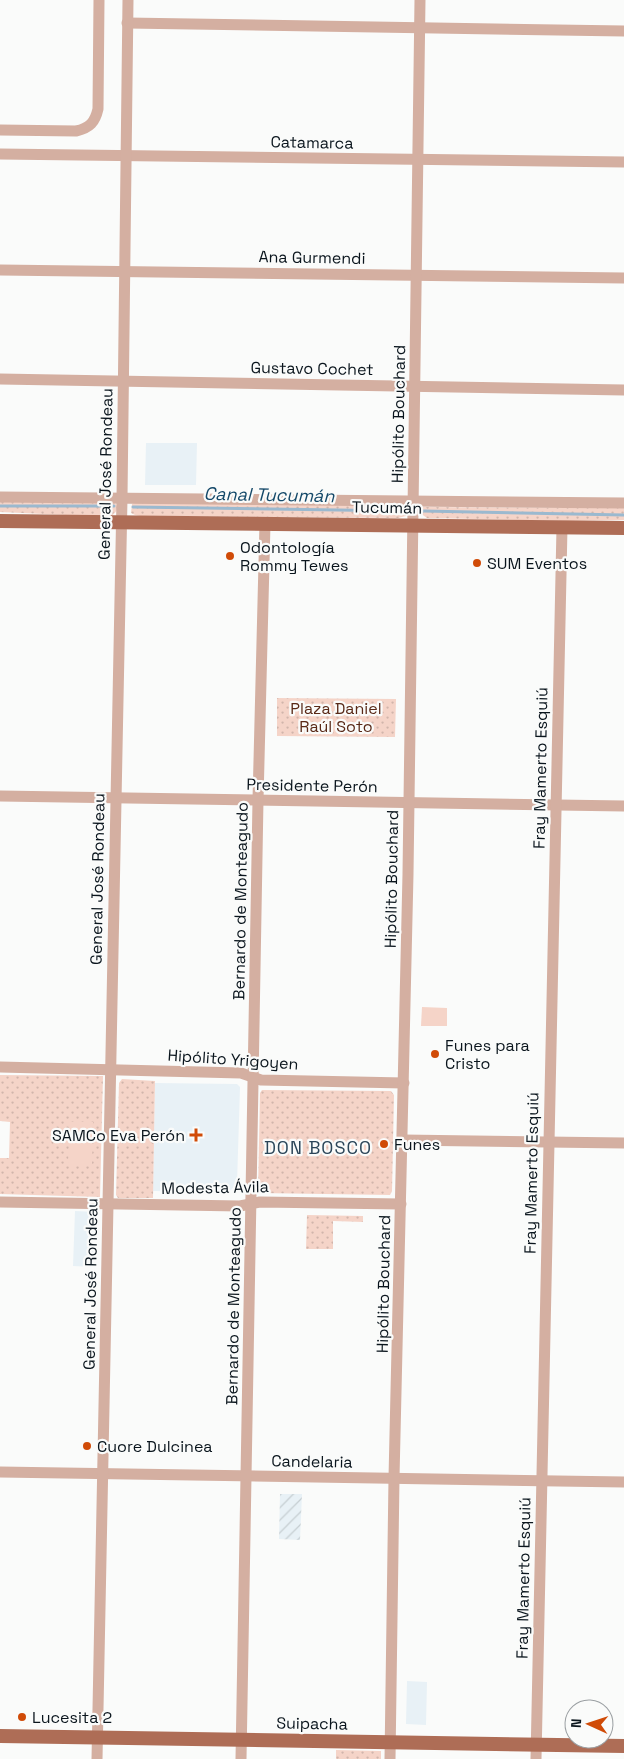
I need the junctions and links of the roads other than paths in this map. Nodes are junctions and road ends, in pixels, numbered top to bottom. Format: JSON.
{"nodes":[{"id":1,"x":99,"y":0,"type":"edge"},
{"id":2,"x":128,"y":0,"type":"edge"},
{"id":3,"x":420,"y":0,"type":"edge"},
{"id":4,"x":127,"y":23,"type":"junction"},
{"id":5,"x":420,"y":28,"type":"junction"},
{"id":6,"x":624,"y":31,"type":"edge"},
{"id":7,"x":0,"y":130,"type":"edge"},
{"id":8,"x":0,"y":154,"type":"edge"},
{"id":9,"x":125,"y":156,"type":"junction"},
{"id":10,"x":418,"y":160,"type":"junction"},
{"id":11,"x":624,"y":162,"type":"edge"},
{"id":12,"x":0,"y":270,"type":"edge"},
{"id":13,"x":124,"y":272,"type":"junction"},
{"id":14,"x":416,"y":275,"type":"junction"},
{"id":15,"x":624,"y":278,"type":"edge"},
{"id":16,"x":0,"y":379,"type":"edge"},
{"id":17,"x":123,"y":381,"type":"junction"},
{"id":18,"x":415,"y":386,"type":"junction"},
{"id":19,"x":624,"y":390,"type":"edge"},
{"id":20,"x":0,"y":497,"type":"edge"},
{"id":21,"x":122,"y":498,"type":"junction"},
{"id":22,"x":413,"y":502,"type":"junction"},
{"id":23,"x":624,"y":503,"type":"edge"},
{"id":24,"x":0,"y":521,"type":"edge"},
{"id":25,"x":121,"y":522,"type":"junction"},
{"id":26,"x":265,"y":523,"type":"junction"},
{"id":27,"x":413,"y":524,"type":"junction"},
{"id":28,"x":562,"y":527,"type":"junction"},
{"id":29,"x":624,"y":528,"type":"edge"},
{"id":30,"x":0,"y":796,"type":"edge"},
{"id":31,"x":115,"y":798,"type":"junction"},
{"id":32,"x":258,"y":800,"type":"junction"},
{"id":33,"x":409,"y":803,"type":"junction"},
{"id":34,"x":555,"y":805,"type":"junction"},
{"id":35,"x":624,"y":806,"type":"edge"},
{"id":36,"x":0,"y":1067,"type":"edge"},
{"id":37,"x":110,"y":1069,"type":"junction"},
{"id":38,"x":253,"y":1077,"type":"junction"},
{"id":39,"x":404,"y":1083,"type":"junction"},
{"id":40,"x":402,"y":1140,"type":"junction"},
{"id":41,"x":548,"y":1142,"type":"junction"},
{"id":42,"x":624,"y":1144,"type":"edge"},
{"id":43,"x":0,"y":1202,"type":"edge"},
{"id":44,"x":108,"y":1204,"type":"junction"},
{"id":45,"x":251,"y":1204,"type":"junction"},
{"id":46,"x":401,"y":1204,"type":"junction"},
{"id":47,"x":0,"y":1472,"type":"edge"},
{"id":48,"x":103,"y":1473,"type":"junction"},
{"id":49,"x":246,"y":1476,"type":"junction"},
{"id":50,"x":394,"y":1478,"type":"junction"},
{"id":51,"x":541,"y":1481,"type":"junction"},
{"id":52,"x":624,"y":1482,"type":"edge"},
{"id":53,"x":0,"y":1736,"type":"edge"},
{"id":54,"x":98,"y":1737,"type":"junction"},
{"id":55,"x":241,"y":1739,"type":"junction"},
{"id":56,"x":391,"y":1742,"type":"junction"},
{"id":57,"x":536,"y":1744,"type":"junction"},
{"id":58,"x":624,"y":1746,"type":"edge"},
{"id":59,"x":98,"y":1759,"type":"edge"},
{"id":60,"x":241,"y":1759,"type":"edge"},
{"id":61,"x":390,"y":1759,"type":"edge"},
{"id":62,"x":536,"y":1759,"type":"edge"}],
"edges":[{"from":1,"to":7,"type":"street"},
{"from":2,"to":4,"type":"street","name":"General José Rondeau"},
{"from":3,"to":5,"type":"street","name":"Hipólito Bouchard"},
{"from":4,"to":5,"type":"street"},
{"from":4,"to":9,"type":"street","name":"General José Rondeau"},
{"from":5,"to":6,"type":"street"},
{"from":5,"to":10,"type":"street","name":"Hipólito Bouchard"},
{"from":8,"to":9,"type":"street","name":"Catamarca"},
{"from":9,"to":10,"type":"street","name":"Catamarca"},
{"from":9,"to":13,"type":"street","name":"General José Rondeau"},
{"from":10,"to":11,"type":"street","name":"Catamarca"},
{"from":10,"to":14,"type":"street","name":"Hipólito Bouchard"},
{"from":12,"to":13,"type":"street","name":"Ana Gurmendi"},
{"from":13,"to":14,"type":"street","name":"Ana Gurmendi"},
{"from":13,"to":17,"type":"street","name":"General José Rondeau"},
{"from":14,"to":15,"type":"street","name":"Ana Gurmendi"},
{"from":14,"to":18,"type":"street","name":"Hipólito Bouchard"},
{"from":16,"to":17,"type":"street","name":"Gustavo Cochet"},
{"from":17,"to":18,"type":"street","name":"Gustavo Cochet"},
{"from":17,"to":21,"type":"street","name":"General José Rondeau"},
{"from":18,"to":19,"type":"street","name":"Gustavo Cochet"},
{"from":18,"to":22,"type":"street","name":"Hipólito Bouchard"},
{"from":20,"to":21,"type":"street","name":"Tucumán"},
{"from":21,"to":22,"type":"street","name":"Tucumán"},
{"from":21,"to":25,"type":"street","name":"General José Rondeau"},
{"from":22,"to":23,"type":"street","name":"Tucumán"},
{"from":22,"to":27,"type":"street","name":"Hipólito Bouchard"},
{"from":24,"to":25,"type":"main road","name":"Tucumán"},
{"from":25,"to":26,"type":"main road","name":"Tucumán"},
{"from":25,"to":31,"type":"street","name":"General José Rondeau"},
{"from":26,"to":27,"type":"main road","name":"Tucumán"},
{"from":26,"to":32,"type":"street","name":"Bernardo de Monteagudo"},
{"from":27,"to":28,"type":"main road","name":"Tucumán"},
{"from":27,"to":33,"type":"street","name":"Hipólito Bouchard"},
{"from":28,"to":29,"type":"main road","name":"Tucumán"},
{"from":28,"to":34,"type":"street","name":"Fray Mamerto Esquiú"},
{"from":30,"to":31,"type":"street","name":"Presidente Perón"},
{"from":31,"to":32,"type":"street","name":"Presidente Perón"},
{"from":31,"to":37,"type":"street","name":"General José Rondeau"},
{"from":32,"to":33,"type":"street","name":"Presidente Perón"},
{"from":32,"to":38,"type":"street","name":"Bernardo de Monteagudo"},
{"from":33,"to":34,"type":"street","name":"Presidente Perón"},
{"from":33,"to":39,"type":"street","name":"Hipólito Bouchard"},
{"from":34,"to":35,"type":"street","name":"Presidente Perón"},
{"from":34,"to":41,"type":"street","name":"Fray Mamerto Esquiú"},
{"from":36,"to":37,"type":"street","name":"Hipólito Yrigoyen"},
{"from":37,"to":38,"type":"street","name":"Hipólito Yrigoyen"},
{"from":37,"to":44,"type":"street","name":"General José Rondeau"},
{"from":38,"to":39,"type":"street","name":"Hipólito Yrigoyen"},
{"from":38,"to":45,"type":"street","name":"Bernardo de Monteagudo"},
{"from":39,"to":40,"type":"street","name":"Hipólito Bouchard"},
{"from":40,"to":41,"type":"street"},
{"from":40,"to":46,"type":"street","name":"Hipólito Bouchard"},
{"from":41,"to":42,"type":"street"},
{"from":41,"to":51,"type":"street","name":"Fray Mamerto Esquiú"},
{"from":43,"to":44,"type":"street","name":"Modesta Ávila"},
{"from":44,"to":45,"type":"street","name":"Modesta Ávila"},
{"from":44,"to":48,"type":"street","name":"General José Rondeau"},
{"from":45,"to":46,"type":"street","name":"Modesta Ávila"},
{"from":45,"to":49,"type":"street","name":"Bernardo de Monteagudo"},
{"from":46,"to":50,"type":"street","name":"Hipólito Bouchard"},
{"from":47,"to":48,"type":"street","name":"Candelaria"},
{"from":48,"to":49,"type":"street","name":"Candelaria"},
{"from":48,"to":54,"type":"street","name":"General José Rondeau"},
{"from":49,"to":50,"type":"street","name":"Candelaria"},
{"from":49,"to":55,"type":"street","name":"Bernardo de Monteagudo"},
{"from":50,"to":51,"type":"street","name":"Candelaria"},
{"from":50,"to":56,"type":"street","name":"Hipólito Bouchard"},
{"from":51,"to":52,"type":"street","name":"Candelaria"},
{"from":51,"to":57,"type":"street","name":"Fray Mamerto Esquiú"},
{"from":53,"to":54,"type":"main road","name":"Suipacha"},
{"from":54,"to":55,"type":"main road","name":"Suipacha"},
{"from":54,"to":59,"type":"street","name":"General José Rondeau"},
{"from":55,"to":56,"type":"main road","name":"Suipacha"},
{"from":55,"to":60,"type":"street","name":"Bernardo de Monteagudo"},
{"from":56,"to":57,"type":"main road","name":"Suipacha"},
{"from":56,"to":61,"type":"street","name":"Hipólito Bouchard"},
{"from":57,"to":58,"type":"main road","name":"Suipacha"},
{"from":57,"to":62,"type":"street","name":"Fray Mamerto Esquiú"}]}
